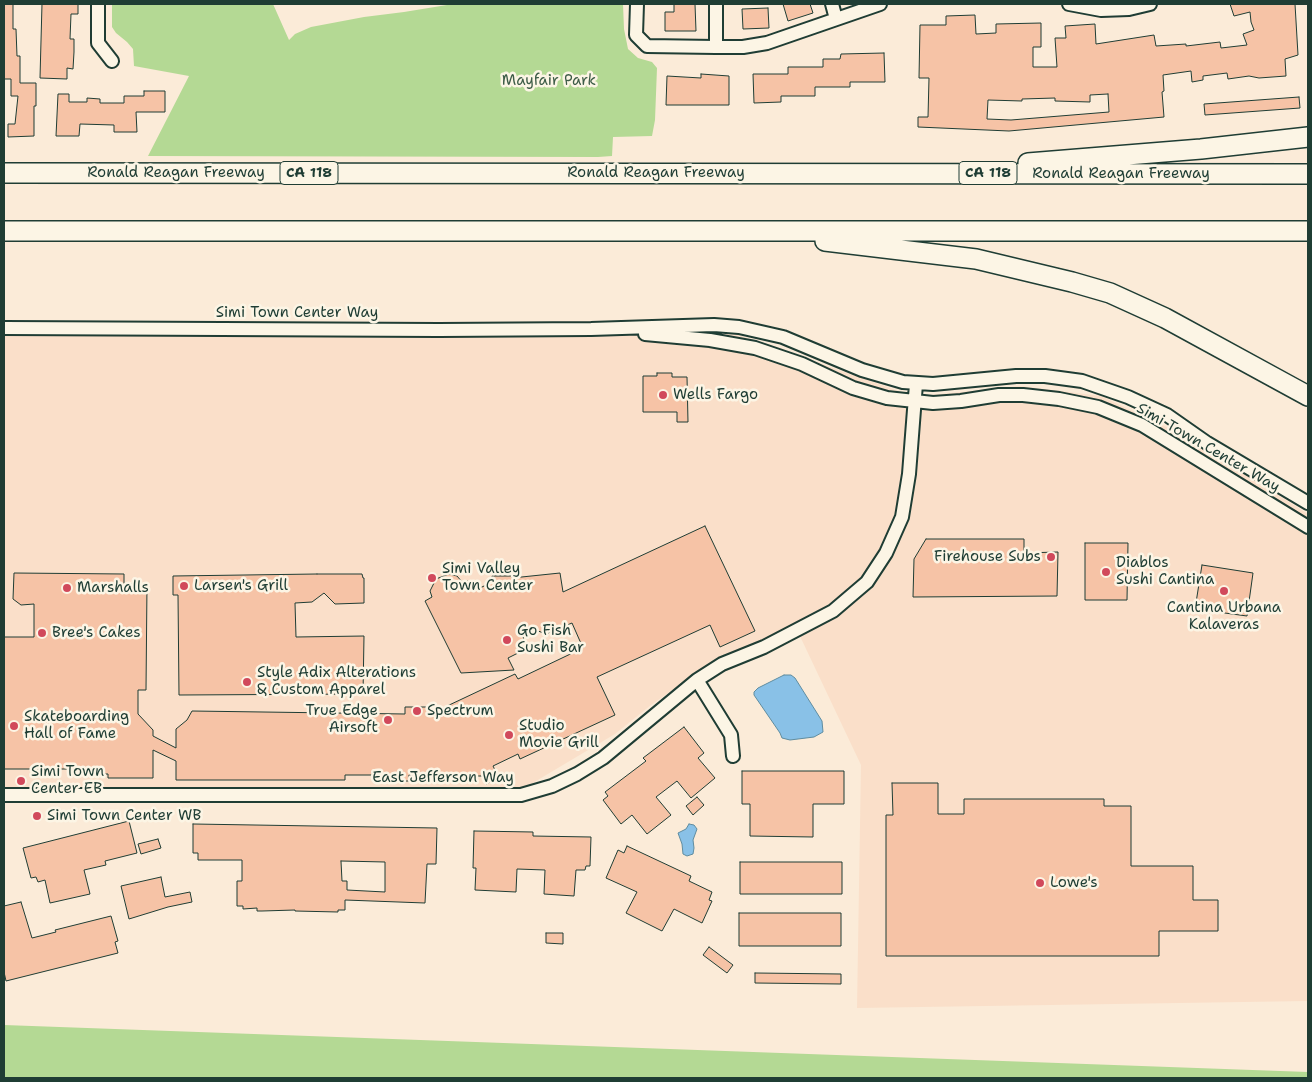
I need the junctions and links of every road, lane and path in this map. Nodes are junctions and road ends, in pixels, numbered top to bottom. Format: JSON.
{"nodes":[{"id":1,"x":98,"y":4,"type":"edge"},
{"id":2,"x":636,"y":4,"type":"edge"},
{"id":3,"x":716,"y":4,"type":"edge"},
{"id":4,"x":832,"y":4,"type":"edge"},
{"id":5,"x":880,"y":4,"type":"edge"},
{"id":6,"x":1069,"y":4,"type":"edge"},
{"id":7,"x":1150,"y":4,"type":"edge"},
{"id":8,"x":836,"y":19,"type":"junction"},
{"id":9,"x":716,"y":47,"type":"junction"},
{"id":10,"x":112,"y":61,"type":"dead end"},
{"id":11,"x":1308,"y":138,"type":"edge"},
{"id":12,"x":4,"y":173,"type":"edge"},
{"id":13,"x":925,"y":173,"type":"junction"},
{"id":14,"x":1308,"y":174,"type":"edge"},
{"id":15,"x":739,"y":231,"type":"junction"},
{"id":16,"x":1308,"y":231,"type":"edge"},
{"id":17,"x":4,"y":232,"type":"edge"},
{"id":18,"x":4,"y":328,"type":"edge"},
{"id":19,"x":590,"y":329,"type":"junction"},
{"id":20,"x":916,"y":384,"type":"junction"},
{"id":21,"x":1308,"y":396,"type":"edge"},
{"id":22,"x":916,"y":402,"type":"junction"},
{"id":23,"x":1308,"y":504,"type":"edge"},
{"id":24,"x":1308,"y":527,"type":"edge"},
{"id":25,"x":697,"y":680,"type":"junction"},
{"id":26,"x":733,"y":756,"type":"dead end"},
{"id":27,"x":4,"y":795,"type":"edge"}],
"edges":[{"from":1,"to":10,"type":"street"},
{"from":2,"to":9,"type":"street"},
{"from":3,"to":9,"type":"street"},
{"from":4,"to":8,"type":"street"},
{"from":5,"to":8,"type":"street"},
{"from":6,"to":7,"type":"street"},
{"from":8,"to":9,"type":"street"},
{"from":11,"to":13,"type":"highway"},
{"from":12,"to":13,"type":"highway","name":"Ronald Reagan Freeway","number":"CA 118"},
{"from":13,"to":14,"type":"highway","name":"Ronald Reagan Freeway","number":"CA 118"},
{"from":15,"to":16,"type":"highway"},
{"from":15,"to":17,"type":"highway"},
{"from":15,"to":21,"type":"highway"},
{"from":18,"to":19,"type":"street","name":"Simi Town Center Way"},
{"from":19,"to":20,"type":"street","name":"Simi Town Center Way"},
{"from":19,"to":22,"type":"street","name":"Simi Town Center Way"},
{"from":20,"to":22,"type":"street","name":"East Jefferson Way"},
{"from":20,"to":23,"type":"street","name":"Simi Town Center Way"},
{"from":22,"to":24,"type":"street","name":"Simi Town Center Way"},
{"from":22,"to":25,"type":"street","name":"East Jefferson Way"},
{"from":25,"to":26,"type":"street"},
{"from":25,"to":27,"type":"street","name":"East Jefferson Way"}]}
